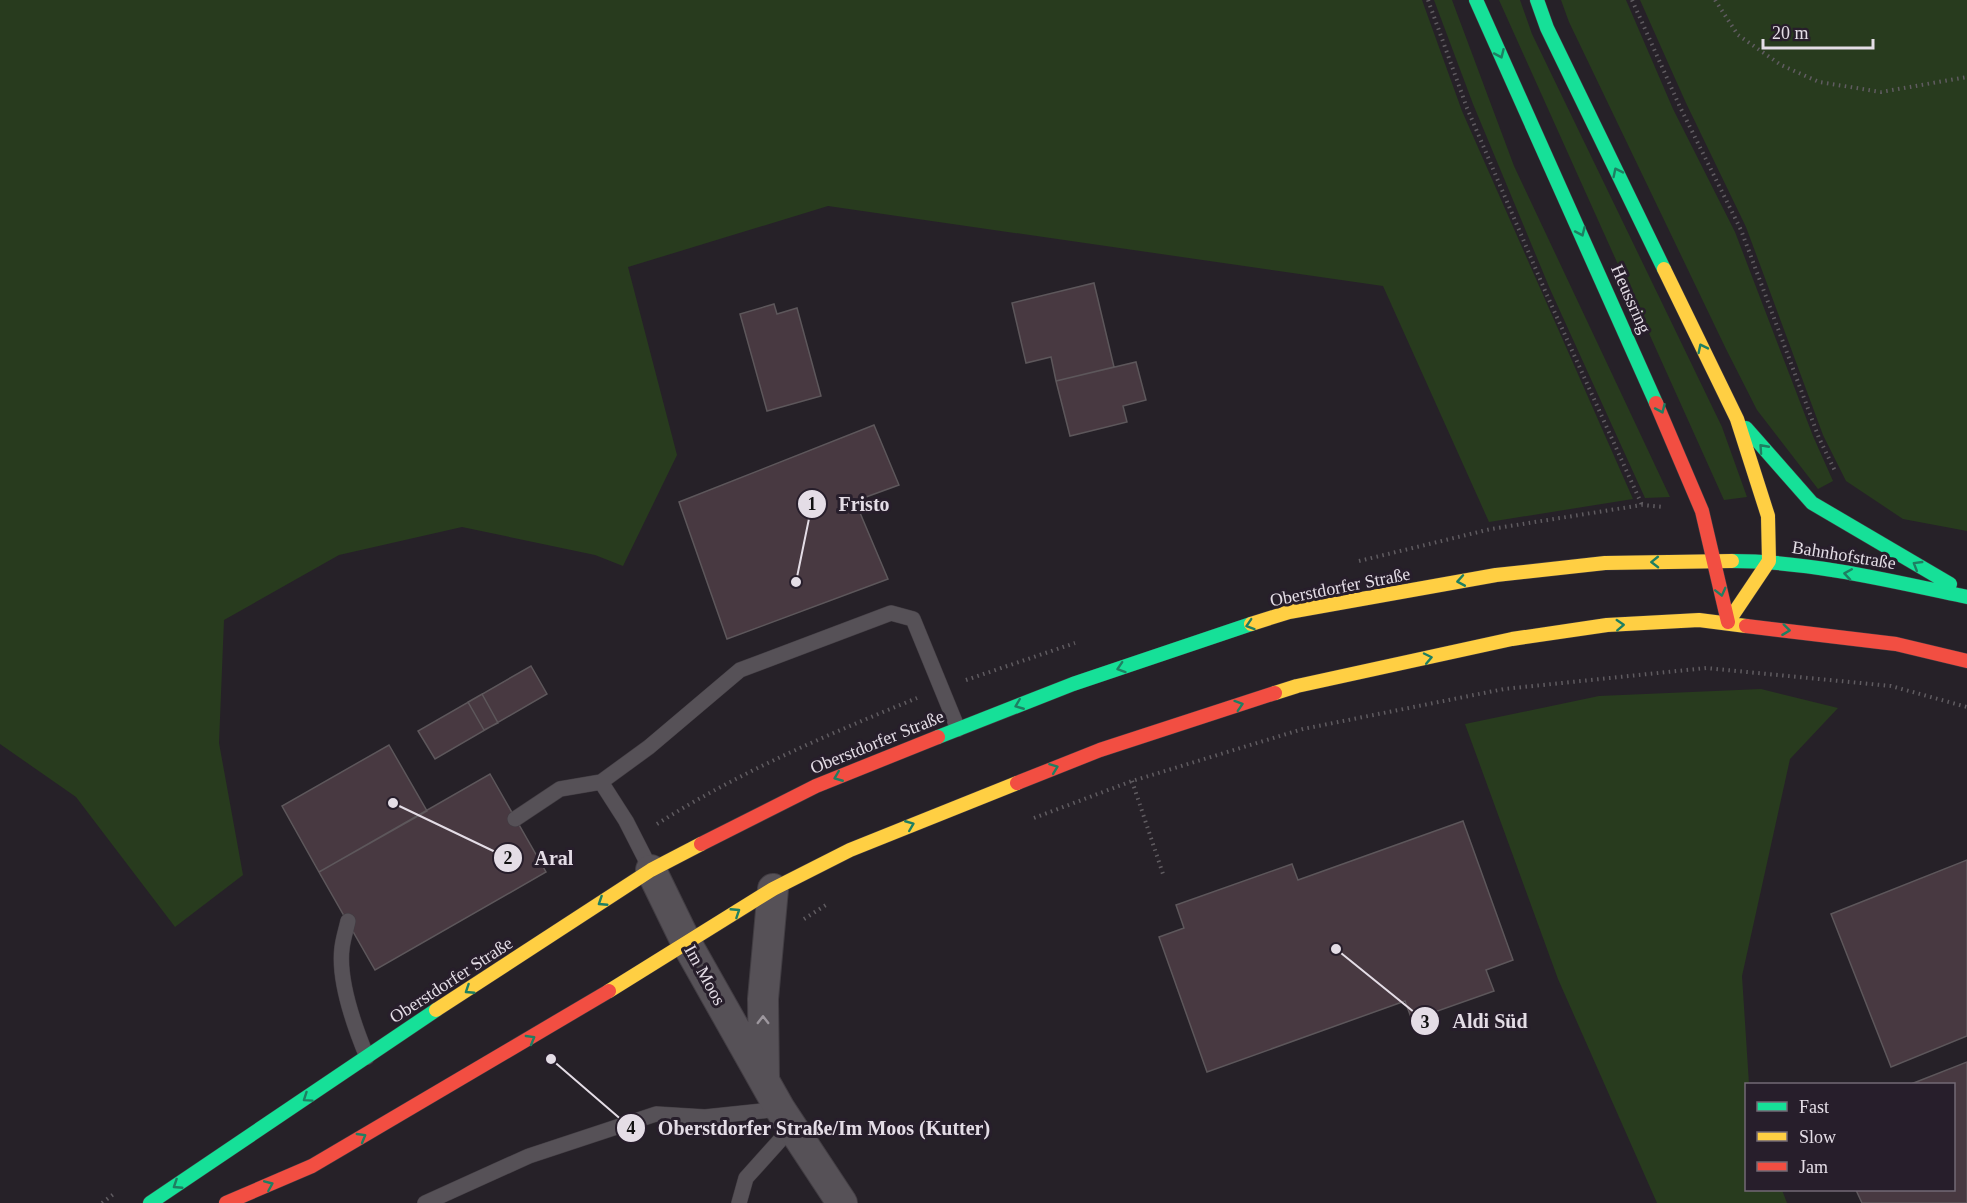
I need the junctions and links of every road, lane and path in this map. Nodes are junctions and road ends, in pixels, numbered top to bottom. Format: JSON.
{"nodes":[{"id":1,"x":1428,"y":0,"type":"edge"},
{"id":2,"x":1476,"y":0,"type":"edge"},
{"id":3,"x":1537,"y":0,"type":"edge"},
{"id":4,"x":1632,"y":0,"type":"edge"},
{"id":5,"x":1715,"y":0,"type":"edge"},
{"id":6,"x":1967,"y":77,"type":"edge"},
{"id":7,"x":1737,"y":419,"type":"junction"},
{"id":8,"x":1837,"y":475,"type":"dead end"},
{"id":9,"x":1642,"y":505,"type":"dead end"},
{"id":10,"x":1713,"y":561,"type":"junction"},
{"id":11,"x":1769,"y":561,"type":"junction"},
{"id":12,"x":1967,"y":596,"type":"edge"},
{"id":13,"x":1728,"y":622,"type":"junction"},
{"id":14,"x":1967,"y":662,"type":"edge"},
{"id":15,"x":1967,"y":707,"type":"edge"},
{"id":16,"x":958,"y":729,"type":"junction"},
{"id":17,"x":1132,"y":781,"type":"junction"},
{"id":18,"x":602,"y":782,"type":"junction"},
{"id":19,"x":1033,"y":818,"type":"dead end"},
{"id":20,"x":515,"y":819,"type":"dead end"},
{"id":21,"x":651,"y":870,"type":"junction"},
{"id":22,"x":1164,"y":877,"type":"dead end"},
{"id":23,"x":773,"y":888,"type":"junction"},
{"id":24,"x":829,"y":903,"type":"dead end"},
{"id":25,"x":348,"y":921,"type":"dead end"},
{"id":26,"x":769,"y":941,"type":"junction"},
{"id":27,"x":687,"y":944,"type":"junction"},
{"id":28,"x":367,"y":1057,"type":"junction"},
{"id":29,"x":764,"y":1078,"type":"junction"},
{"id":30,"x":785,"y":1119,"type":"junction"},
{"id":31,"x":150,"y":1203,"type":"edge"},
{"id":32,"x":226,"y":1203,"type":"edge"},
{"id":33,"x":425,"y":1203,"type":"edge"},
{"id":34,"x":739,"y":1203,"type":"edge"},
{"id":35,"x":842,"y":1203,"type":"edge"}],
"edges":[{"from":1,"to":9,"type":"path"},
{"from":2,"to":10,"type":"main road","name":"Heussring","one_way":true},
{"from":7,"to":3,"type":"main road","one_way":true},
{"from":4,"to":8,"type":"path"},
{"from":5,"to":6,"type":"path"},
{"from":7,"to":11,"type":"main road"},
{"from":12,"to":7,"type":"main road","one_way":true},
{"from":10,"to":11,"type":"main road","name":"Bahnhofstraße"},
{"from":10,"to":13,"type":"main road","name":"Heussring","one_way":true},
{"from":10,"to":16,"type":"main road","name":"Oberstdorfer Straße","one_way":true},
{"from":12,"to":11,"type":"main road","name":"Bahnhofstraße","one_way":true},
{"from":11,"to":13,"type":"main road"},
{"from":13,"to":14,"type":"main road","one_way":true},
{"from":23,"to":13,"type":"main road","one_way":true},
{"from":15,"to":17,"type":"path"},
{"from":16,"to":18,"type":"lane"},
{"from":16,"to":21,"type":"main road","name":"Oberstdorfer Straße","one_way":true},
{"from":17,"to":19,"type":"path"},
{"from":17,"to":22,"type":"path"},
{"from":18,"to":20,"type":"lane"},
{"from":18,"to":21,"type":"lane"},
{"from":21,"to":27,"type":"street","name":"Im Moos"},
{"from":21,"to":28,"type":"main road","name":"Oberstdorfer Straße","one_way":true},
{"from":23,"to":26,"type":"street","name":"Im Moos"},
{"from":27,"to":23,"type":"main road","one_way":true},
{"from":24,"to":26,"type":"path"},
{"from":25,"to":28,"type":"lane"},
{"from":29,"to":26,"type":"street","name":"Im Moos","one_way":true},
{"from":27,"to":29,"type":"street","name":"Im Moos"},
{"from":32,"to":27,"type":"main road","one_way":true},
{"from":28,"to":31,"type":"main road","name":"Oberstdorfer Straße","one_way":true},
{"from":29,"to":30,"type":"street","name":"Im Moos"},
{"from":30,"to":33,"type":"lane"},
{"from":30,"to":34,"type":"lane"},
{"from":30,"to":35,"type":"street","name":"Im Moos"}]}
